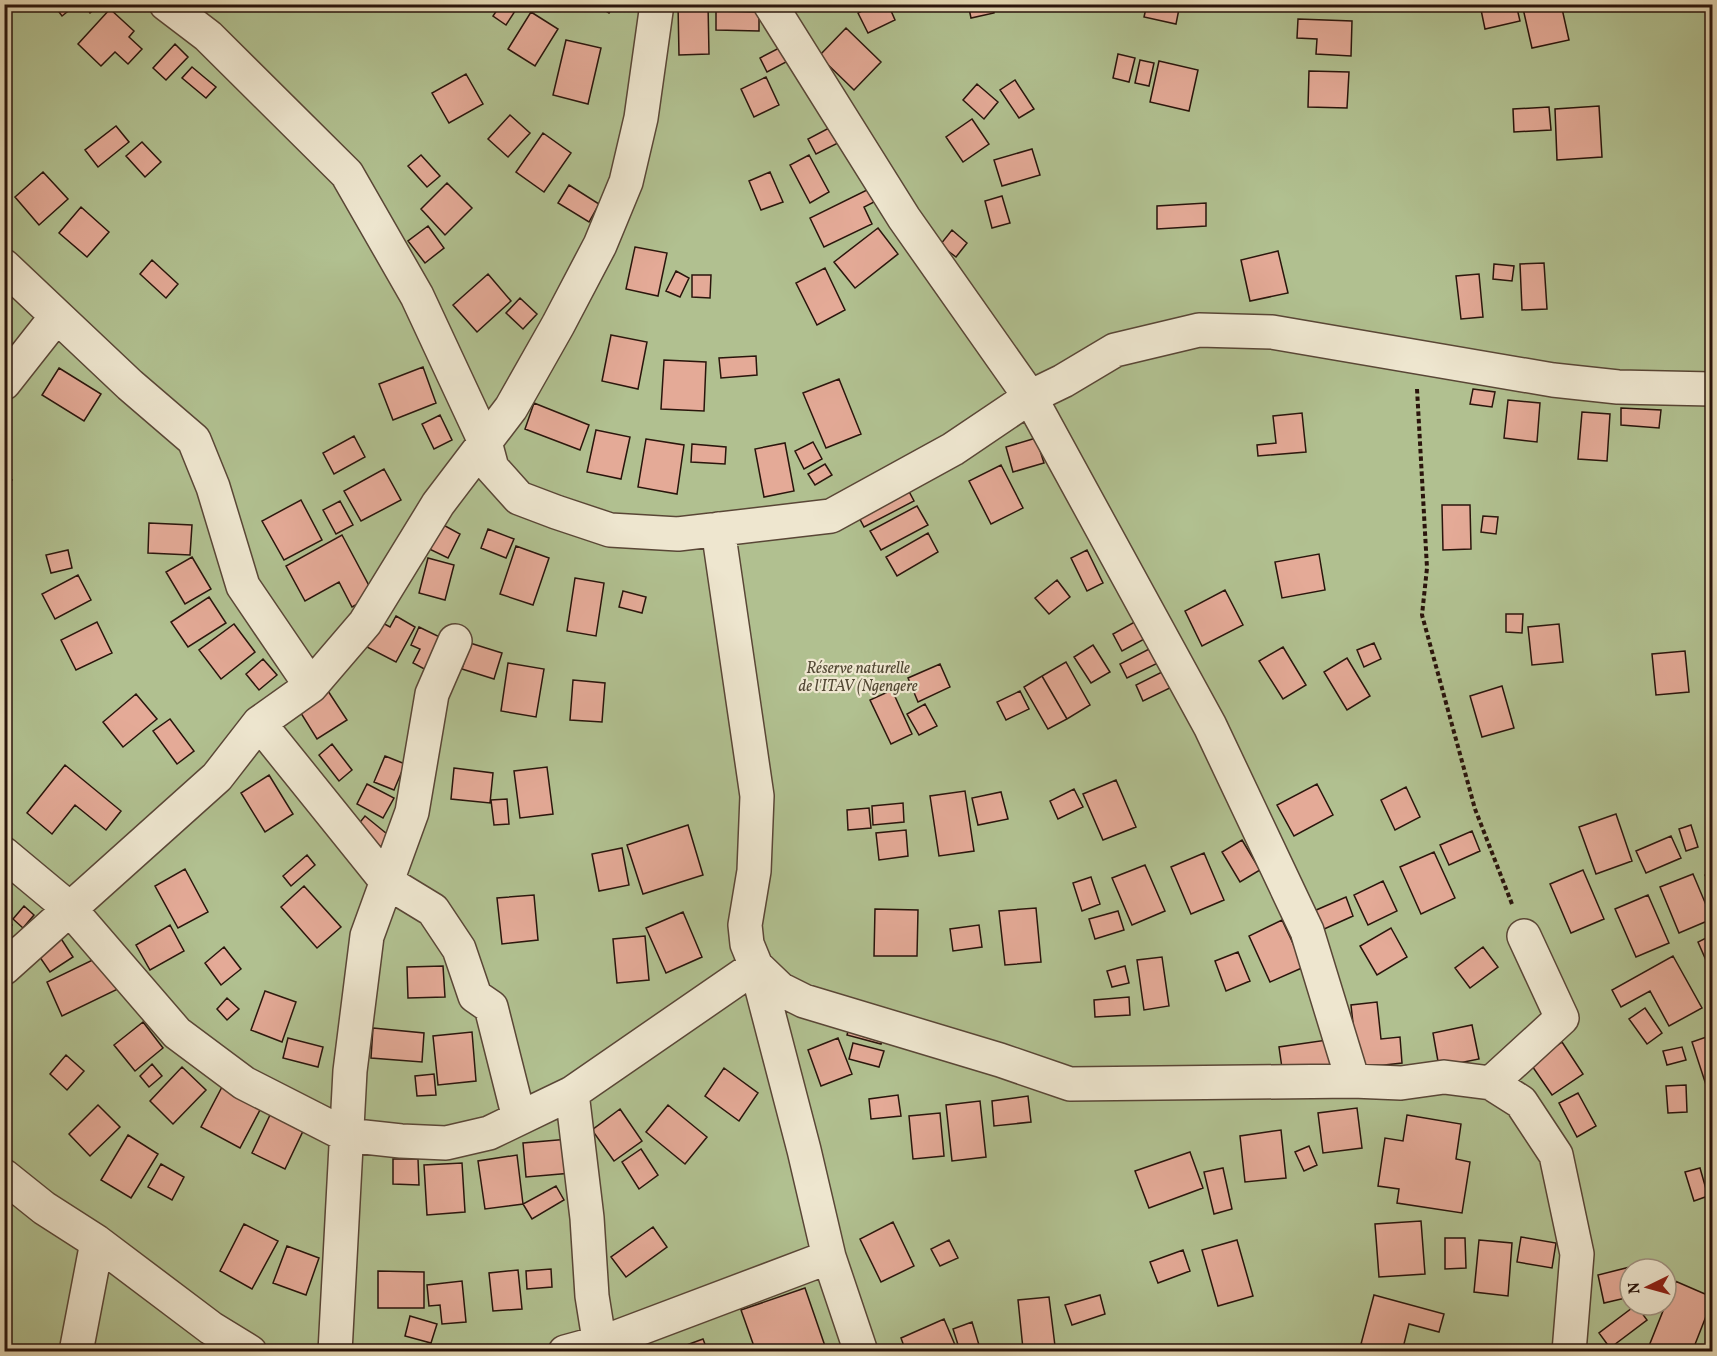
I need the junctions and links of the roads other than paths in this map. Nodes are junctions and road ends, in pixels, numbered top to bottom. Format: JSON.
{"nodes":[{"id":1,"x":166,"y":4,"type":"edge"},
{"id":2,"x":657,"y":4,"type":"edge"},
{"id":3,"x":770,"y":4,"type":"edge"},
{"id":4,"x":4,"y":266,"type":"edge"},
{"id":5,"x":56,"y":317,"type":"junction"},
{"id":6,"x":4,"y":383,"type":"edge"},
{"id":7,"x":1713,"y":389,"type":"edge"},
{"id":8,"x":1030,"y":397,"type":"junction"},
{"id":9,"x":485,"y":442,"type":"junction"},
{"id":10,"x":718,"y":529,"type":"junction"},
{"id":11,"x":455,"y":641,"type":"dead end"},
{"id":12,"x":311,"y":686,"type":"junction"},
{"id":13,"x":259,"y":723,"type":"junction"},
{"id":14,"x":4,"y":854,"type":"edge"},
{"id":15,"x":387,"y":882,"type":"junction"},
{"id":16,"x":70,"y":909,"type":"junction"},
{"id":17,"x":1524,"y":936,"type":"road end"},
{"id":18,"x":756,"y":966,"type":"junction"},
{"id":19,"x":4,"y":968,"type":"edge"},
{"id":20,"x":1353,"y":1081,"type":"junction"},
{"id":21,"x":1491,"y":1083,"type":"junction"},
{"id":22,"x":572,"y":1093,"type":"junction"},
{"id":23,"x":519,"y":1118,"type":"junction"},
{"id":24,"x":346,"y":1134,"type":"junction"},
{"id":25,"x":4,"y":1176,"type":"edge"},
{"id":26,"x":97,"y":1242,"type":"junction"},
{"id":27,"x":829,"y":1257,"type":"junction"},
{"id":28,"x":600,"y":1347,"type":"edge"},
{"id":29,"x":76,"y":1352,"type":"edge"},
{"id":30,"x":250,"y":1352,"type":"edge"},
{"id":31,"x":335,"y":1352,"type":"edge"},
{"id":32,"x":565,"y":1352,"type":"edge"},
{"id":33,"x":861,"y":1352,"type":"edge"},
{"id":34,"x":1569,"y":1352,"type":"edge"}],
"edges":[{"from":1,"to":9,"type":"street"},
{"from":2,"to":9,"type":"street"},
{"from":3,"to":8,"type":"street"},
{"from":4,"to":5,"type":"street"},
{"from":5,"to":6,"type":"street"},
{"from":5,"to":12,"type":"street"},
{"from":7,"to":8,"type":"street"},
{"from":8,"to":10,"type":"street"},
{"from":8,"to":20,"type":"street"},
{"from":9,"to":10,"type":"street"},
{"from":9,"to":12,"type":"street"},
{"from":10,"to":18,"type":"street"},
{"from":11,"to":15,"type":"street"},
{"from":12,"to":13,"type":"street"},
{"from":13,"to":15,"type":"street"},
{"from":13,"to":16,"type":"street"},
{"from":14,"to":16,"type":"street"},
{"from":15,"to":23,"type":"street"},
{"from":15,"to":24,"type":"street"},
{"from":16,"to":19,"type":"street"},
{"from":16,"to":24,"type":"street"},
{"from":17,"to":21,"type":"street"},
{"from":18,"to":20,"type":"street"},
{"from":18,"to":22,"type":"street"},
{"from":18,"to":27,"type":"street"},
{"from":20,"to":21,"type":"street"},
{"from":21,"to":34,"type":"street"},
{"from":22,"to":23,"type":"street"},
{"from":22,"to":28,"type":"street"},
{"from":23,"to":24,"type":"street"},
{"from":24,"to":31,"type":"street"},
{"from":25,"to":26,"type":"street"},
{"from":26,"to":29,"type":"street"},
{"from":26,"to":30,"type":"street"},
{"from":27,"to":28,"type":"street"},
{"from":27,"to":33,"type":"street"},
{"from":28,"to":32,"type":"street"}]}
